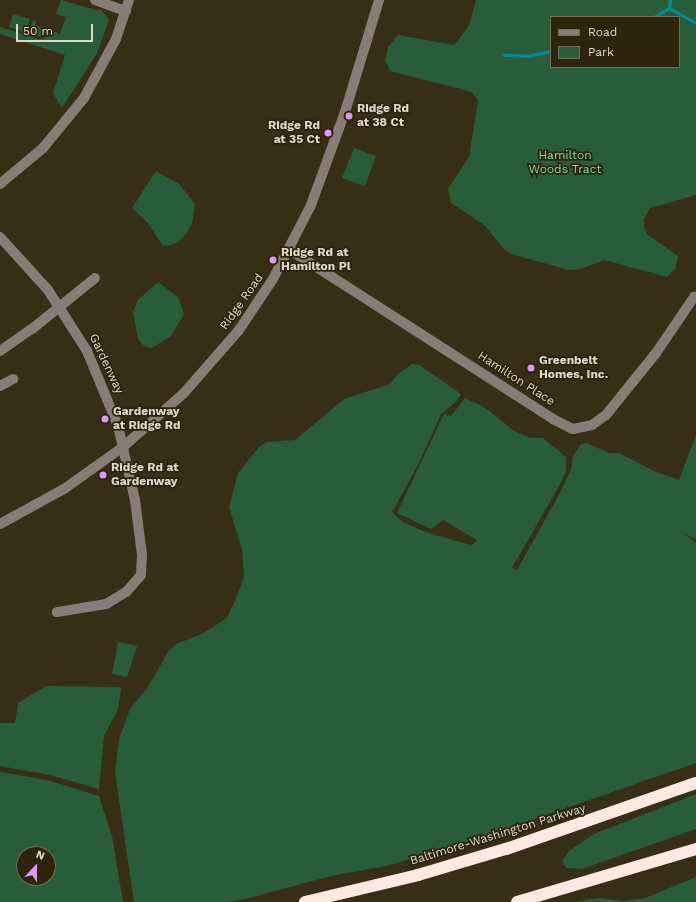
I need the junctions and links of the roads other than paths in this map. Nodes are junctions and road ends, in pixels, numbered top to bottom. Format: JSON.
{"nodes":[{"id":1,"x":95,"y":0,"type":"edge"},
{"id":2,"x":129,"y":0,"type":"edge"},
{"id":3,"x":379,"y":0,"type":"edge"},
{"id":4,"x":126,"y":11,"type":"junction"},
{"id":5,"x":0,"y":184,"type":"edge"},
{"id":6,"x":0,"y":237,"type":"edge"},
{"id":7,"x":290,"y":250,"type":"junction"},
{"id":8,"x":95,"y":278,"type":"dead end"},
{"id":9,"x":694,"y":297,"type":"dead end"},
{"id":10,"x":59,"y":306,"type":"junction"},
{"id":11,"x":0,"y":351,"type":"edge"},
{"id":12,"x":14,"y":379,"type":"dead end"},
{"id":13,"x":0,"y":386,"type":"edge"},
{"id":14,"x":123,"y":448,"type":"junction"},
{"id":15,"x":0,"y":524,"type":"edge"},
{"id":16,"x":57,"y":612,"type":"dead end"},
{"id":17,"x":696,"y":783,"type":"edge"},
{"id":18,"x":696,"y":849,"type":"edge"},
{"id":19,"x":305,"y":902,"type":"edge"},
{"id":20,"x":517,"y":902,"type":"edge"}],
"edges":[{"from":1,"to":4,"type":"street"},
{"from":2,"to":4,"type":"street"},
{"from":3,"to":7,"type":"street","name":"Ridge Road"},
{"from":4,"to":5,"type":"street"},
{"from":6,"to":10,"type":"street","name":"Gardenway"},
{"from":7,"to":9,"type":"street","name":"Hamilton Place"},
{"from":7,"to":14,"type":"street","name":"Ridge Road"},
{"from":8,"to":10,"type":"street"},
{"from":10,"to":11,"type":"street"},
{"from":10,"to":14,"type":"street","name":"Gardenway"},
{"from":12,"to":13,"type":"street"},
{"from":14,"to":15,"type":"street","name":"Ridge Road"},
{"from":14,"to":16,"type":"street","name":"Gardenway"},
{"from":17,"to":19,"type":"highway","name":"Baltimore-Washington Parkway"},
{"from":18,"to":20,"type":"highway"}]}
